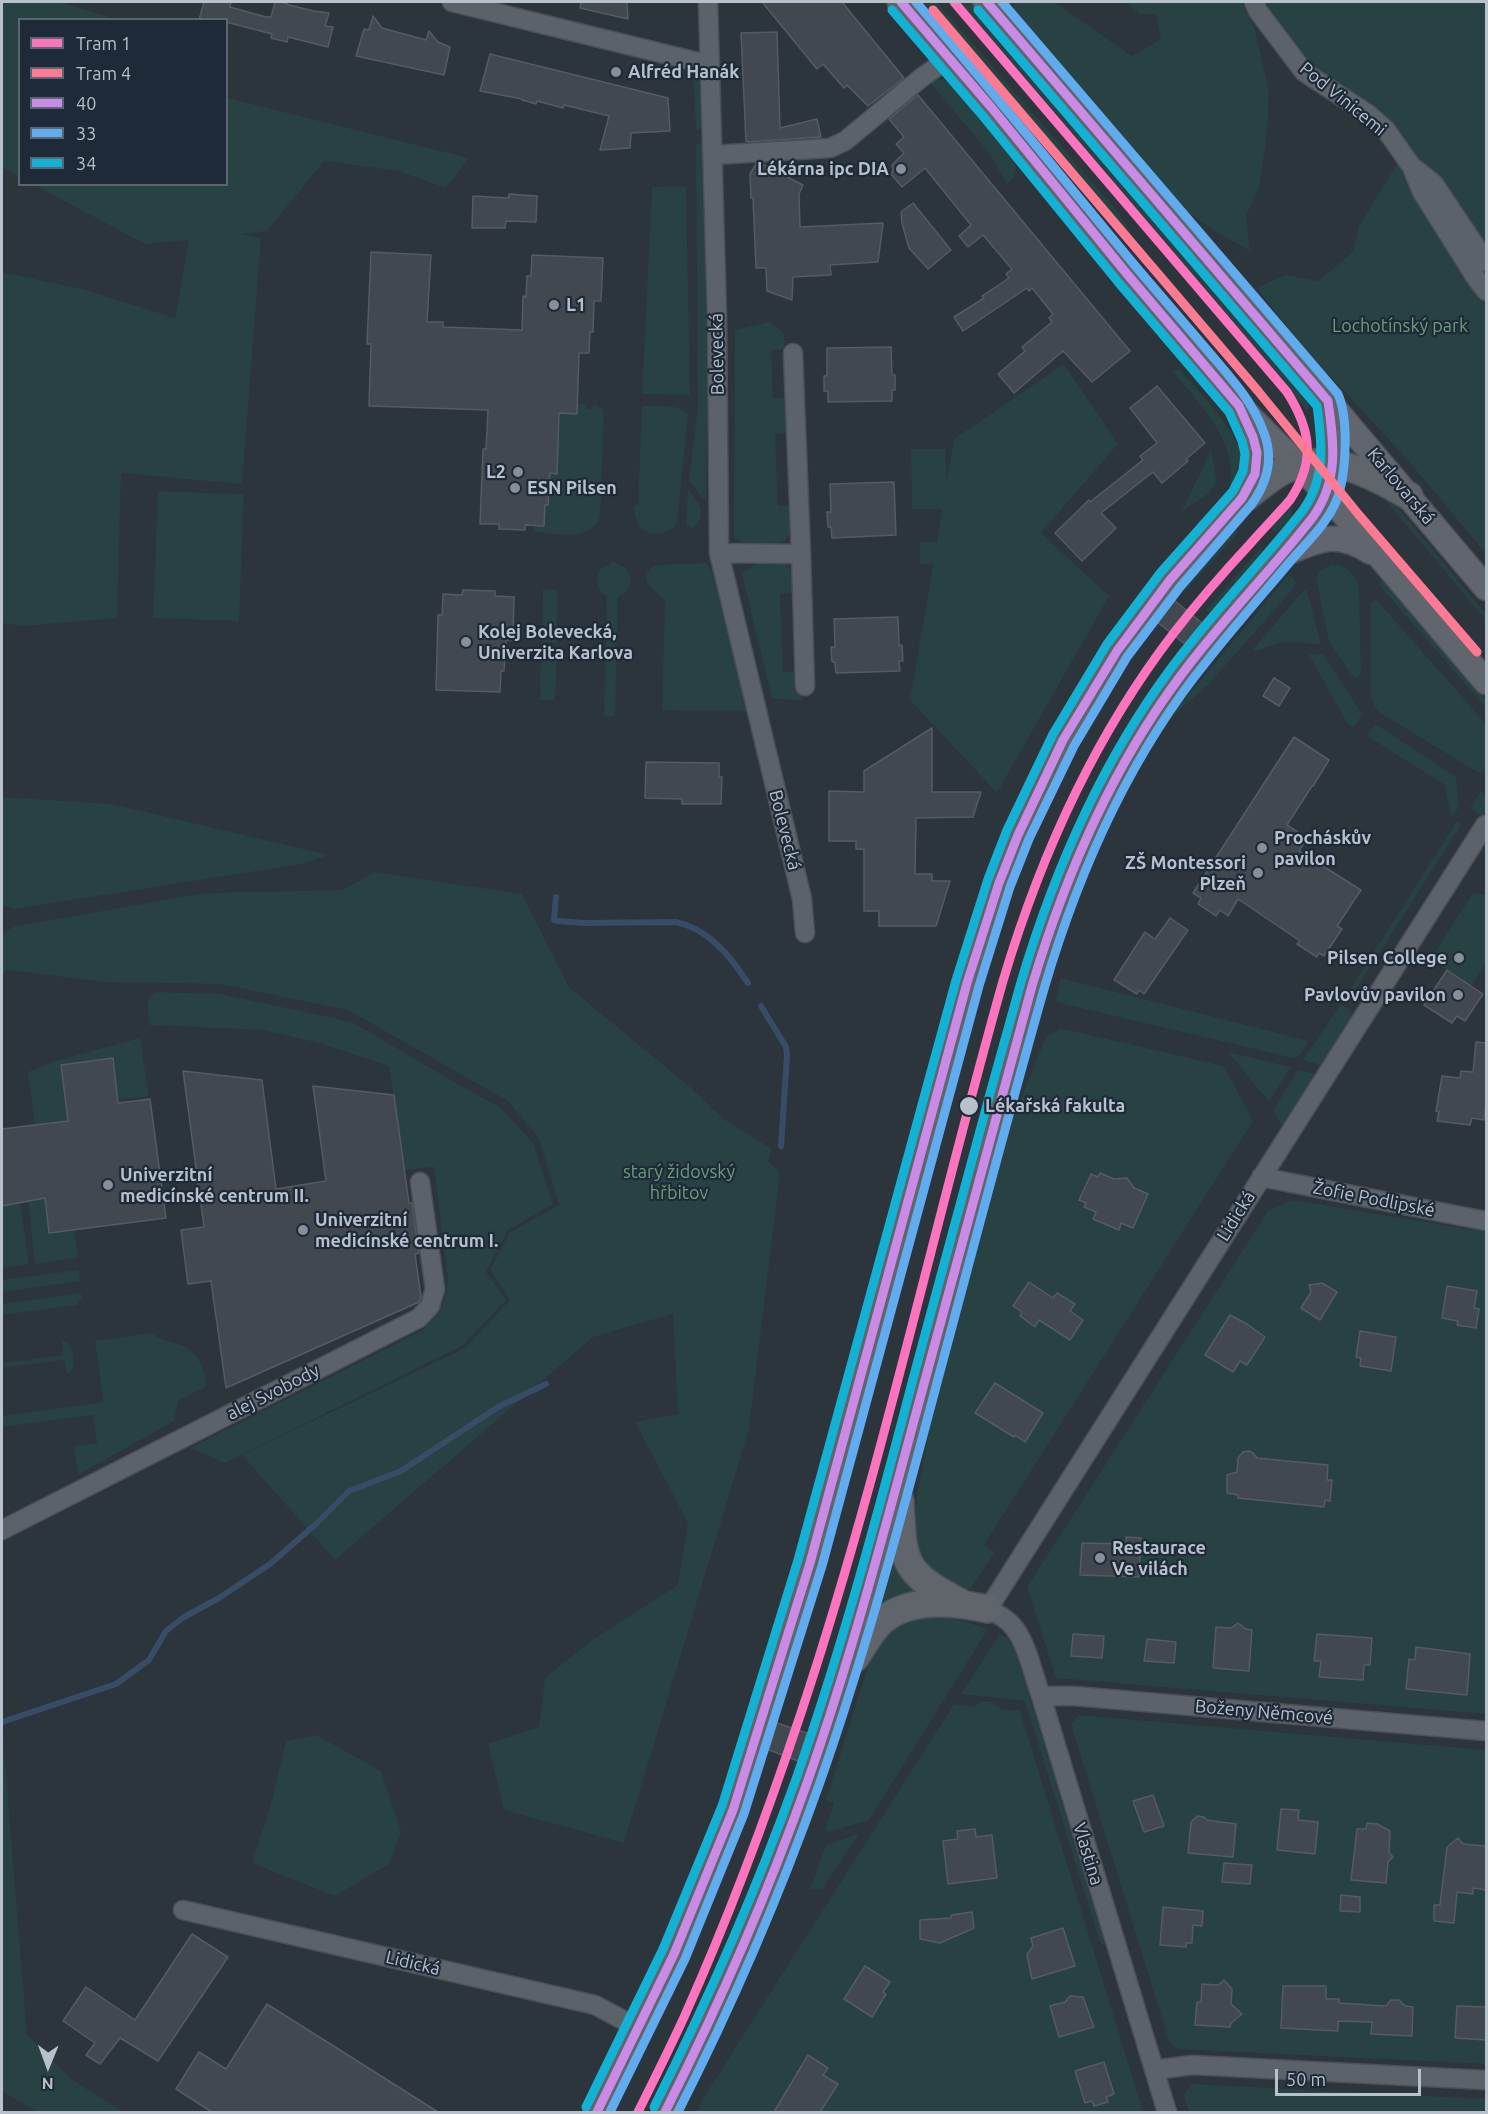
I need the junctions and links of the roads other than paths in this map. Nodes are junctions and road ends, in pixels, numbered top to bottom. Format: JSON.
{"nodes":[{"id":1,"x":452,"y":2,"type":"edge"},
{"id":2,"x":708,"y":2,"type":"edge"},
{"id":3,"x":902,"y":2,"type":"edge"},
{"id":4,"x":987,"y":2,"type":"edge"},
{"id":5,"x":1254,"y":2,"type":"edge"},
{"id":6,"x":950,"y":58,"type":"junction"},
{"id":7,"x":711,"y":65,"type":"junction"},
{"id":8,"x":713,"y":155,"type":"junction"},
{"id":9,"x":1412,"y":167,"type":"junction"},
{"id":10,"x":1486,"y":262,"type":"edge"},
{"id":11,"x":1486,"y":291,"type":"edge"},
{"id":12,"x":793,"y":354,"type":"dead end"},
{"id":13,"x":1328,"y":400,"type":"junction"},
{"id":14,"x":1239,"y":406,"type":"junction"},
{"id":15,"x":1289,"y":458,"type":"junction"},
{"id":16,"x":1333,"y":463,"type":"junction"},
{"id":17,"x":1326,"y":494,"type":"junction"},
{"id":18,"x":1409,"y":496,"type":"junction"},
{"id":19,"x":1230,"y":511,"type":"junction"},
{"id":20,"x":719,"y":554,"type":"junction"},
{"id":21,"x":801,"y":554,"type":"junction"},
{"id":22,"x":1281,"y":555,"type":"junction"},
{"id":23,"x":1387,"y":564,"type":"junction"},
{"id":24,"x":1486,"y":588,"type":"edge"},
{"id":25,"x":1486,"y":682,"type":"edge"},
{"id":26,"x":805,"y":686,"type":"dead end"},
{"id":27,"x":1485,"y":825,"type":"edge"},
{"id":28,"x":805,"y":933,"type":"dead end"},
{"id":29,"x":1261,"y":1177,"type":"junction"},
{"id":30,"x":420,"y":1182,"type":"dead end"},
{"id":31,"x":1486,"y":1221,"type":"edge"},
{"id":32,"x":899,"y":1475,"type":"junction"},
{"id":33,"x":2,"y":1530,"type":"edge"},
{"id":34,"x":962,"y":1603,"type":"junction"},
{"id":35,"x":988,"y":1609,"type":"junction"},
{"id":36,"x":840,"y":1682,"type":"junction"},
{"id":37,"x":1041,"y":1696,"type":"junction"},
{"id":38,"x":1486,"y":1731,"type":"edge"},
{"id":39,"x":183,"y":1910,"type":"dead end"},
{"id":40,"x":638,"y":2028,"type":"junction"},
{"id":41,"x":1154,"y":2070,"type":"junction"},
{"id":42,"x":1486,"y":2080,"type":"edge"},
{"id":43,"x":597,"y":2112,"type":"edge"},
{"id":44,"x":665,"y":2112,"type":"edge"},
{"id":45,"x":1167,"y":2112,"type":"edge"}],
"edges":[{"from":1,"to":7,"type":"street"},
{"from":2,"to":7,"type":"street","name":"Bolevecká"},
{"from":3,"to":6,"type":"main road"},
{"from":4,"to":13,"type":"main road","name":"Karlovarská"},
{"from":5,"to":9,"type":"street","name":"Pod Vinicemi"},
{"from":6,"to":8,"type":"street"},
{"from":6,"to":14,"type":"main road"},
{"from":7,"to":8,"type":"street","name":"Bolevecká"},
{"from":8,"to":20,"type":"street","name":"Bolevecká"},
{"from":9,"to":10,"type":"street","name":"Pod Vinicemi"},
{"from":9,"to":11,"type":"street","name":"Pod Vinicemi"},
{"from":12,"to":21,"type":"street"},
{"from":13,"to":16,"type":"main road"},
{"from":13,"to":18,"type":"main road","name":"Karlovarská"},
{"from":14,"to":15,"type":"main road"},
{"from":14,"to":19,"type":"main road"},
{"from":15,"to":16,"type":"main road"},
{"from":15,"to":17,"type":"main road"},
{"from":15,"to":19,"type":"main road"},
{"from":16,"to":17,"type":"main road"},
{"from":16,"to":18,"type":"main road"},
{"from":17,"to":22,"type":"main road"},
{"from":17,"to":23,"type":"main road"},
{"from":18,"to":24,"type":"main road","name":"Karlovarská"},
{"from":19,"to":40,"type":"main road"},
{"from":20,"to":21,"type":"street"},
{"from":20,"to":28,"type":"street","name":"Bolevecká"},
{"from":21,"to":26,"type":"street"},
{"from":22,"to":23,"type":"main road"},
{"from":22,"to":32,"type":"main road"},
{"from":23,"to":25,"type":"main road"},
{"from":27,"to":29,"type":"street","name":"Lidická"},
{"from":29,"to":31,"type":"street","name":"Žofie Podlipské"},
{"from":29,"to":35,"type":"street","name":"Lidická"},
{"from":30,"to":33,"type":"street","name":"alej Svobody"},
{"from":32,"to":34,"type":"main road"},
{"from":32,"to":36,"type":"main road"},
{"from":34,"to":35,"type":"main road"},
{"from":34,"to":36,"type":"main road"},
{"from":35,"to":37,"type":"street","name":"Vlastina"},
{"from":36,"to":44,"type":"main road"},
{"from":37,"to":38,"type":"street","name":"Boženy Němcové"},
{"from":37,"to":41,"type":"street","name":"Vlastina"},
{"from":39,"to":40,"type":"street","name":"Lidická"},
{"from":40,"to":43,"type":"main road"},
{"from":41,"to":42,"type":"street"},
{"from":41,"to":45,"type":"street","name":"Vlastina"}]}
